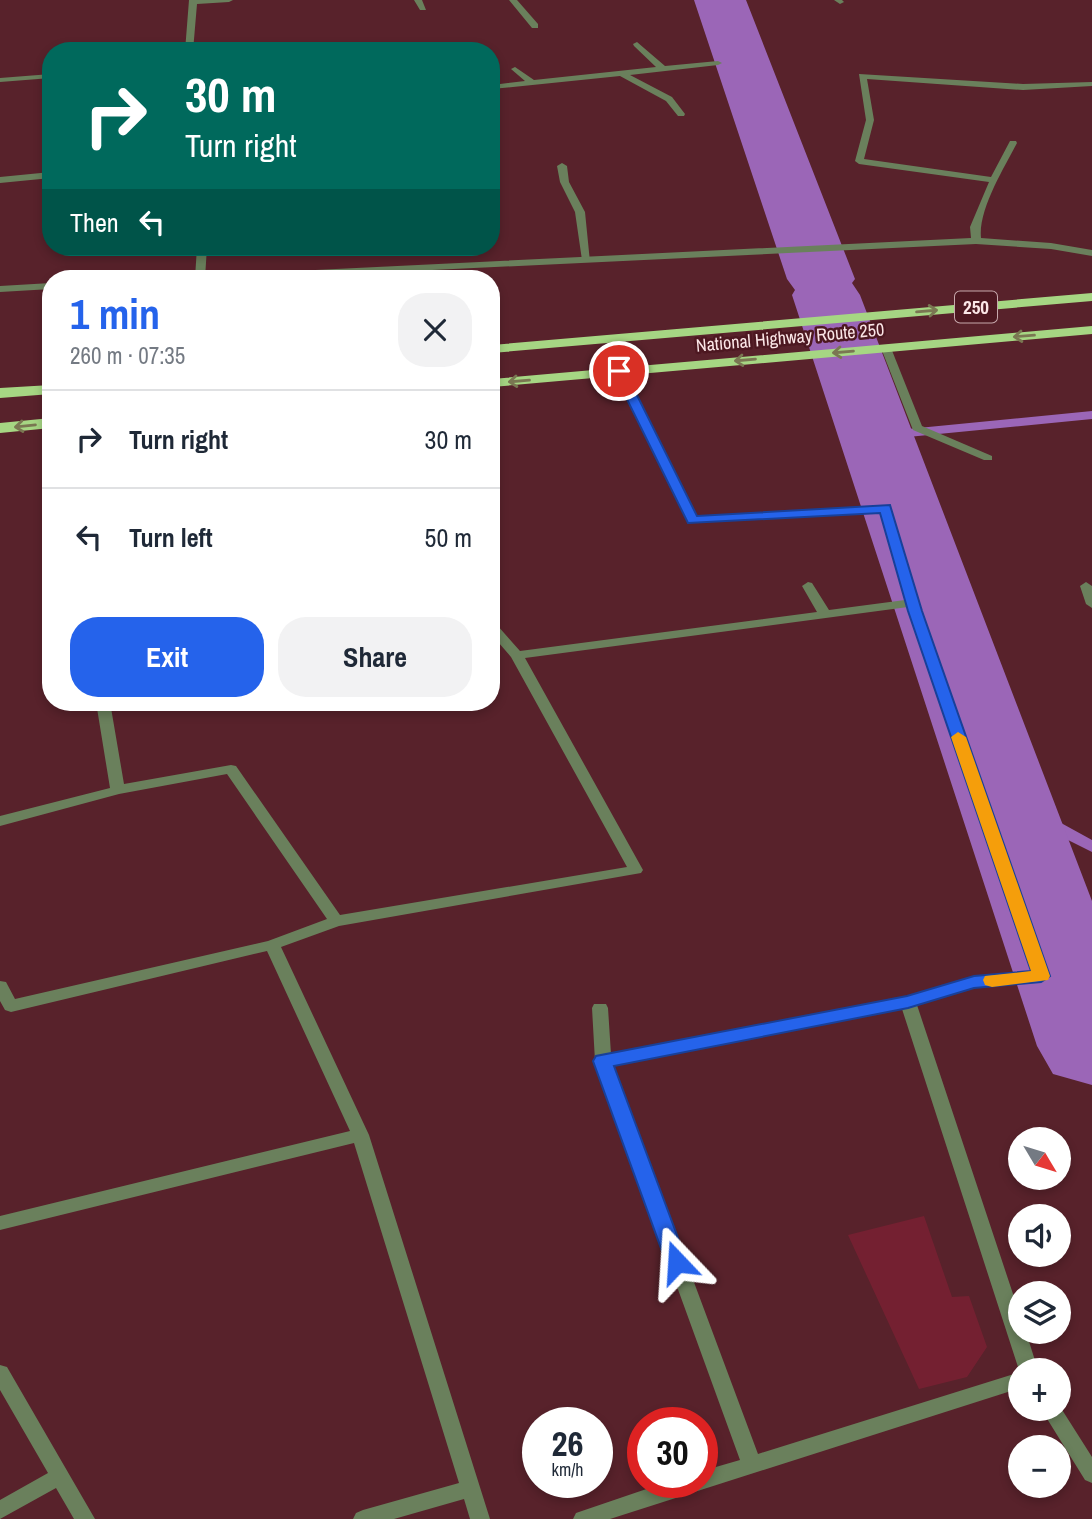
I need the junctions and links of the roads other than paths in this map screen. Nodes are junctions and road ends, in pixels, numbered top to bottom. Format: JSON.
{"nodes":[{"id":1,"x":229,"y":0,"type":"edge"},
{"id":2,"x":418,"y":0,"type":"edge"},
{"id":3,"x":513,"y":0,"type":"edge"},
{"id":4,"x":193,"y":1,"type":"edge"},
{"id":5,"x":423,"y":8,"type":"dead end"},
{"id":6,"x":535,"y":26,"type":"dead end"},
{"id":7,"x":425,"y":38,"type":"dead end"},
{"id":8,"x":190,"y":42,"type":"edge"},
{"id":9,"x":427,"y":42,"type":"edge"},
{"id":10,"x":637,"y":44,"type":"dead end"},
{"id":11,"x":718,"y":62,"type":"dead end"},
{"id":12,"x":662,"y":68,"type":"junction"},
{"id":13,"x":515,"y":69,"type":"dead end"},
{"id":14,"x":620,"y":72,"type":"junction"},
{"id":15,"x":963,"y":72,"type":"dead end"},
{"id":16,"x":42,"y":77,"type":"edge"},
{"id":17,"x":0,"y":80,"type":"edge"},
{"id":18,"x":531,"y":82,"type":"junction"},
{"id":19,"x":1092,"y":84,"type":"edge"},
{"id":20,"x":500,"y":85,"type":"edge"},
{"id":21,"x":962,"y":85,"type":"junction"},
{"id":22,"x":681,"y":114,"type":"dead end"},
{"id":23,"x":1013,"y":143,"type":"dead end"},
{"id":24,"x":562,"y":166,"type":"dead end"},
{"id":25,"x":42,"y":176,"type":"edge"},
{"id":26,"x":0,"y":180,"type":"edge"},
{"id":27,"x":994,"y":180,"type":"junction"},
{"id":28,"x":976,"y":241,"type":"junction"},
{"id":29,"x":1092,"y":253,"type":"edge"},
{"id":30,"x":587,"y":260,"type":"junction"},
{"id":31,"x":378,"y":270,"type":"edge"},
{"id":32,"x":42,"y":287,"type":"edge"},
{"id":33,"x":0,"y":289,"type":"edge"},
{"id":34,"x":1092,"y":297,"type":"edge"},
{"id":35,"x":806,"y":321,"type":"joint"},
{"id":36,"x":1092,"y":330,"type":"edge"},
{"id":37,"x":500,"y":348,"type":"edge"},
{"id":38,"x":880,"y":349,"type":"junction"},
{"id":39,"x":619,"y":371,"type":"junction"},
{"id":40,"x":500,"y":382,"type":"edge"},
{"id":41,"x":42,"y":390,"type":"edge"},
{"id":42,"x":0,"y":393,"type":"edge"},
{"id":43,"x":42,"y":424,"type":"edge"},
{"id":44,"x":0,"y":428,"type":"edge"},
{"id":45,"x":988,"y":458,"type":"dead end"},
{"id":46,"x":808,"y":586,"type":"dead end"},
{"id":47,"x":1086,"y":586,"type":"dead end"},
{"id":48,"x":912,"y":603,"type":"junction"},
{"id":49,"x":1092,"y":604,"type":"edge"},
{"id":50,"x":825,"y":615,"type":"junction"},
{"id":51,"x":500,"y":637,"type":"edge"},
{"id":52,"x":517,"y":656,"type":"junction"},
{"id":53,"x":105,"y":711,"type":"edge"},
{"id":54,"x":118,"y":790,"type":"junction"},
{"id":55,"x":0,"y":821,"type":"edge"},
{"id":56,"x":336,"y":921,"type":"junction"},
{"id":57,"x":272,"y":945,"type":"junction"},
{"id":58,"x":0,"y":986,"type":"edge"},
{"id":59,"x":908,"y":1002,"type":"junction"},
{"id":60,"x":6,"y":1007,"type":"edge"},
{"id":61,"x":600,"y":1007,"type":"dead end"},
{"id":62,"x":603,"y":1061,"type":"junction"},
{"id":63,"x":360,"y":1135,"type":"junction"},
{"id":64,"x":0,"y":1223,"type":"edge"},
{"id":65,"x":1025,"y":1358,"type":"edge"},
{"id":66,"x":0,"y":1373,"type":"edge"},
{"id":67,"x":1008,"y":1384,"type":"edge"},
{"id":68,"x":1059,"y":1421,"type":"edge"},
{"id":69,"x":751,"y":1463,"type":"junction"},
{"id":70,"x":718,"y":1474,"type":"edge"},
{"id":71,"x":1092,"y":1474,"type":"edge"},
{"id":72,"x":58,"y":1477,"type":"junction"},
{"id":73,"x":470,"y":1488,"type":"junction"},
{"id":74,"x":646,"y":1498,"type":"edge"},
{"id":75,"x":0,"y":1510,"type":"edge"},
{"id":76,"x":85,"y":1519,"type":"edge"},
{"id":77,"x":363,"y":1519,"type":"edge"},
{"id":78,"x":480,"y":1519,"type":"edge"},
{"id":79,"x":583,"y":1519,"type":"edge"}],
"edges":[{"from":1,"to":4,"type":"street"},
{"from":2,"to":5,"type":"street"},
{"from":3,"to":6,"type":"street"},
{"from":4,"to":8,"type":"street"},
{"from":7,"to":9,"type":"street"},
{"from":10,"to":12,"type":"street"},
{"from":11,"to":12,"type":"street"},
{"from":12,"to":14,"type":"street"},
{"from":13,"to":18,"type":"street"},
{"from":14,"to":18,"type":"street"},
{"from":14,"to":22,"type":"street"},
{"from":15,"to":21,"type":"street"},
{"from":16,"to":17,"type":"street"},
{"from":18,"to":20,"type":"street"},
{"from":19,"to":21,"type":"street"},
{"from":21,"to":27,"type":"street"},
{"from":23,"to":27,"type":"street"},
{"from":24,"to":30,"type":"street"},
{"from":25,"to":26,"type":"street"},
{"from":27,"to":28,"type":"street"},
{"from":28,"to":29,"type":"street"},
{"from":28,"to":30,"type":"street"},
{"from":30,"to":31,"type":"street"},
{"from":32,"to":33,"type":"street"},
{"from":35,"to":34,"type":"highway","name":"National Highway Route 250","number":"250","one_way":true},
{"from":35,"to":37,"type":"highway","name":"National Highway Route 250","number":"250"},
{"from":36,"to":38,"type":"highway","name":"National Highway Route 250","number":"250","one_way":true},
{"from":38,"to":39,"type":"highway","name":"National Highway Route 250","number":"250","one_way":true},
{"from":38,"to":45,"type":"street"},
{"from":39,"to":40,"type":"highway","name":"National Highway Route 250","number":"250","one_way":true},
{"from":39,"to":48,"type":"street"},
{"from":41,"to":42,"type":"highway"},
{"from":43,"to":44,"type":"highway","one_way":true},
{"from":46,"to":50,"type":"street"},
{"from":47,"to":49,"type":"street"},
{"from":48,"to":50,"type":"street"},
{"from":48,"to":59,"type":"street"},
{"from":50,"to":52,"type":"street"},
{"from":51,"to":52,"type":"street"},
{"from":52,"to":56,"type":"street"},
{"from":53,"to":54,"type":"street"},
{"from":54,"to":55,"type":"street"},
{"from":54,"to":56,"type":"street"},
{"from":56,"to":57,"type":"street"},
{"from":57,"to":60,"type":"street"},
{"from":57,"to":63,"type":"street"},
{"from":58,"to":60,"type":"street"},
{"from":59,"to":62,"type":"street"},
{"from":59,"to":65,"type":"street"},
{"from":61,"to":62,"type":"street"},
{"from":62,"to":69,"type":"street"},
{"from":63,"to":64,"type":"street"},
{"from":63,"to":73,"type":"street"},
{"from":66,"to":72,"type":"street"},
{"from":67,"to":69,"type":"street"},
{"from":68,"to":71,"type":"street"},
{"from":69,"to":70,"type":"street"},
{"from":72,"to":75,"type":"street"},
{"from":72,"to":76,"type":"street"},
{"from":73,"to":77,"type":"street"},
{"from":73,"to":78,"type":"street"},
{"from":74,"to":79,"type":"street"}]}
